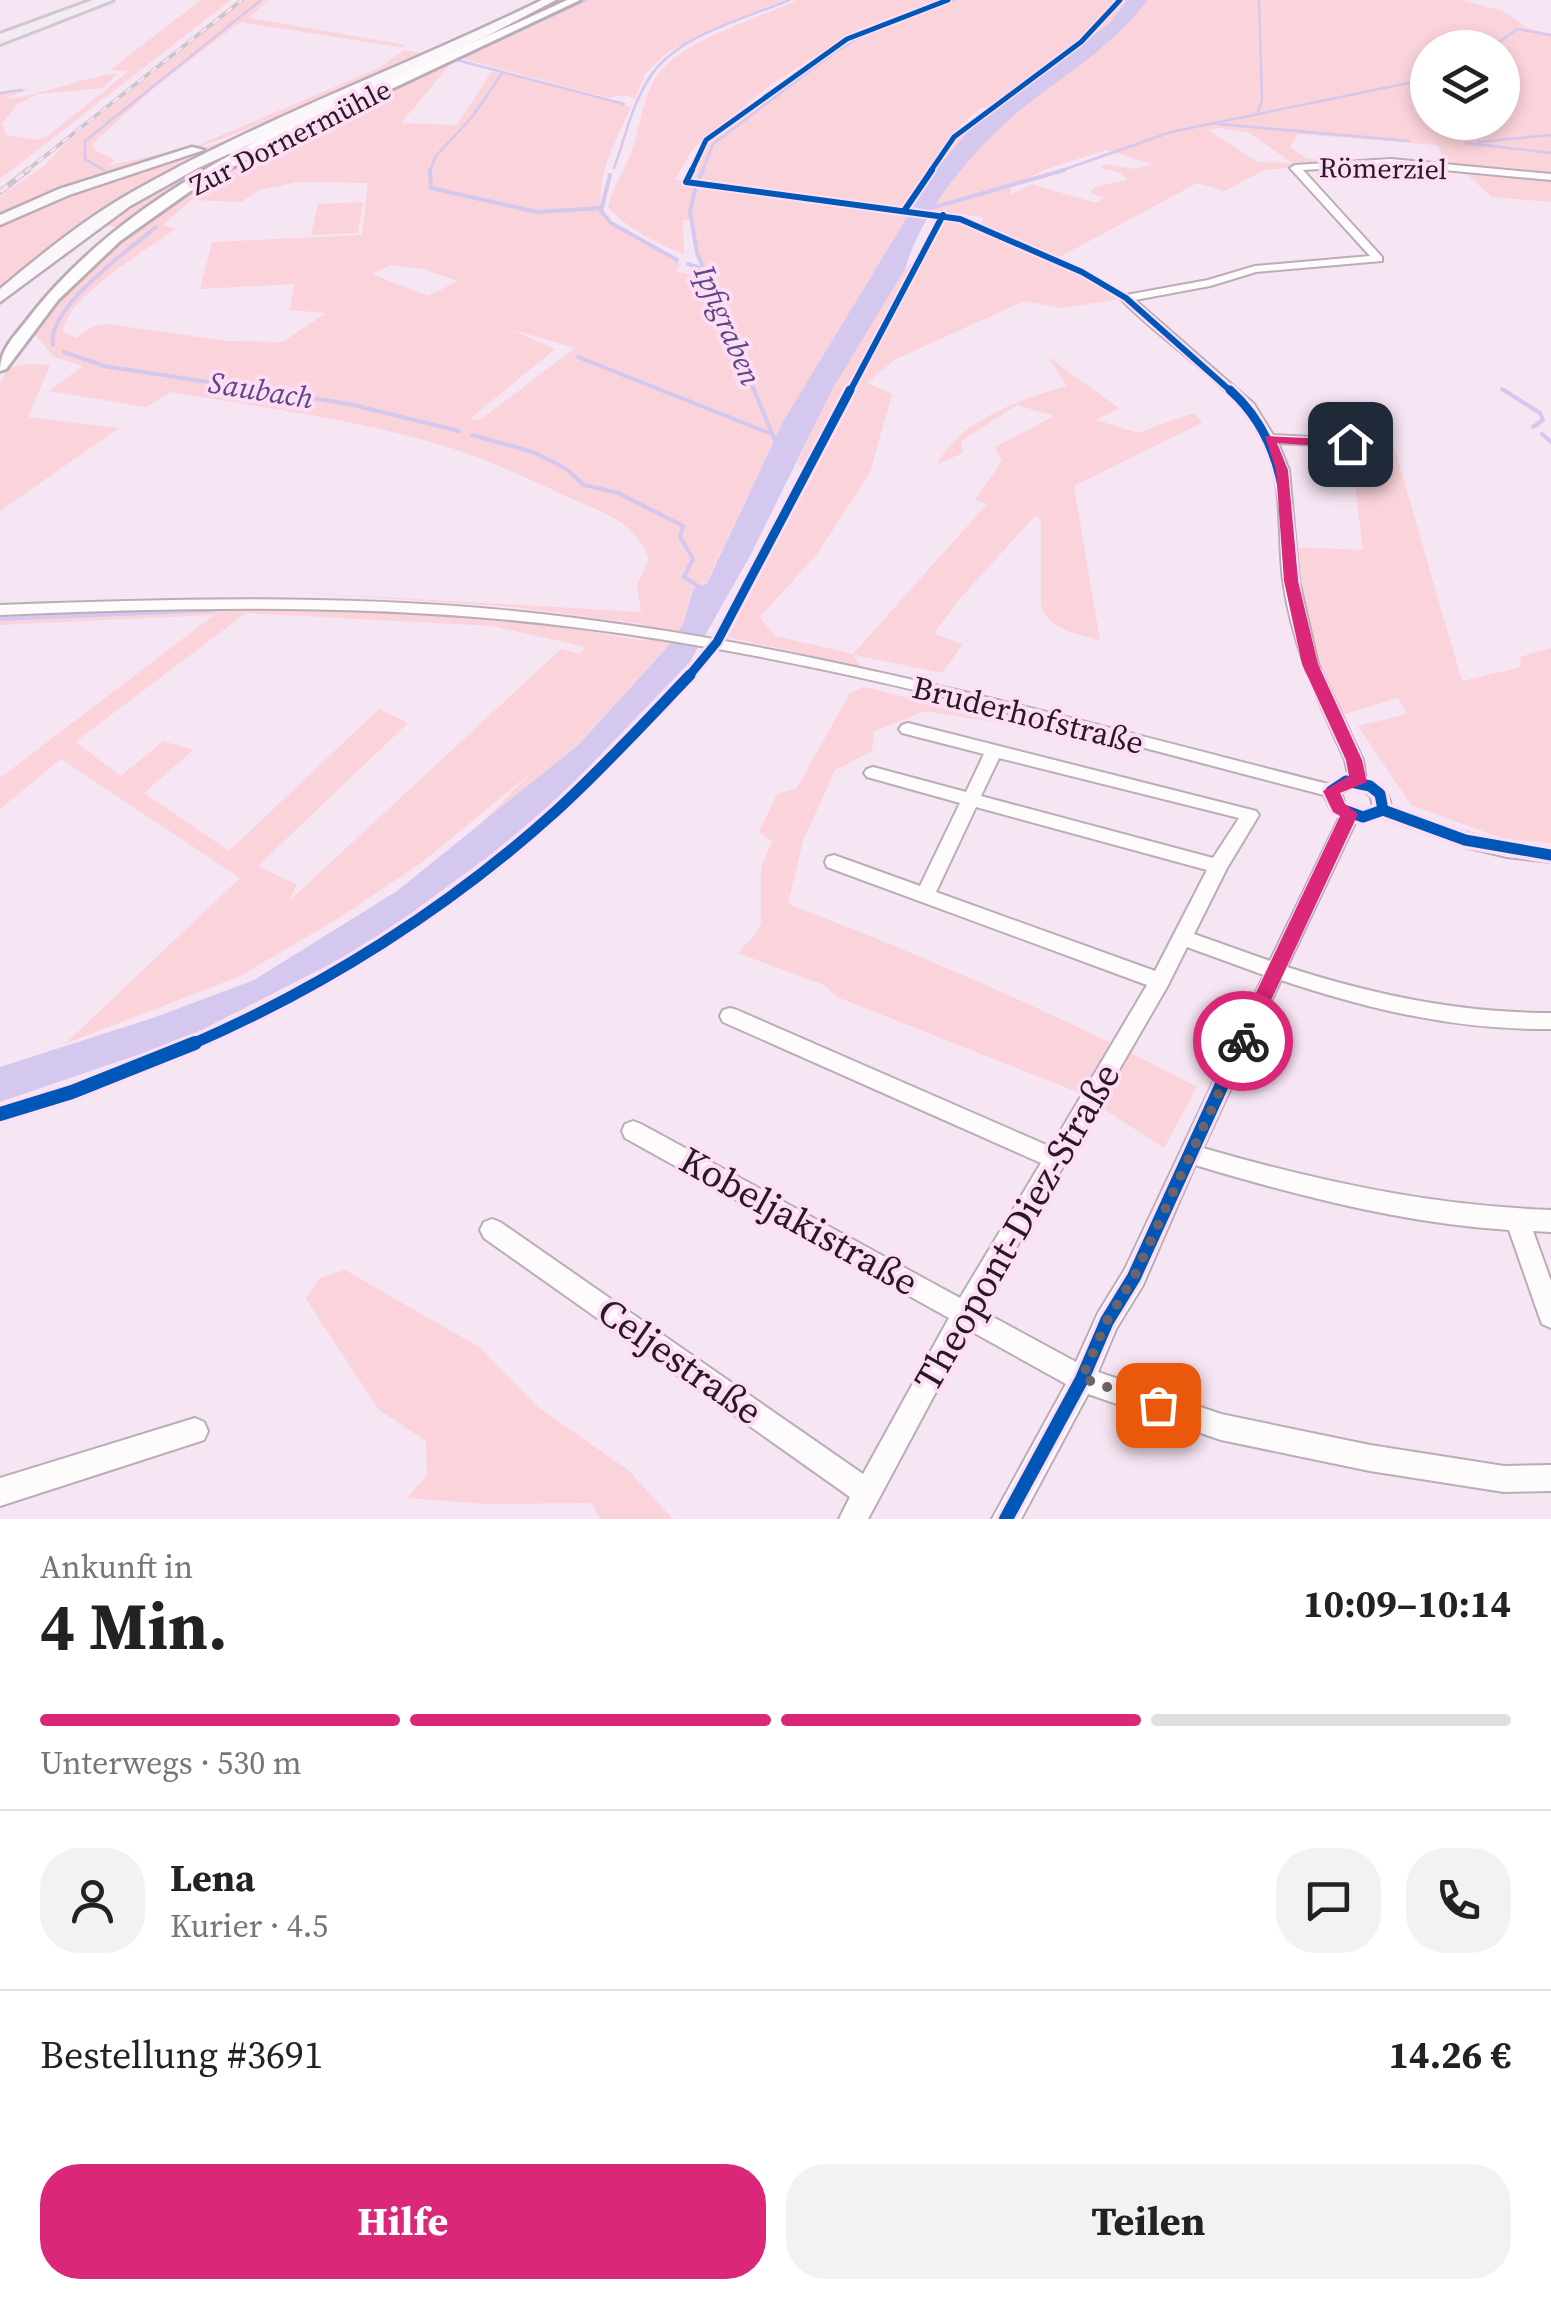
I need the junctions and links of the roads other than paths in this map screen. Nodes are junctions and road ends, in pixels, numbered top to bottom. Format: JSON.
{"nodes":[{"id":1,"x":94,"y":0,"type":"edge"},
{"id":2,"x":106,"y":0,"type":"edge"},
{"id":3,"x":540,"y":0,"type":"edge"},
{"id":4,"x":551,"y":0,"type":"edge"},
{"id":5,"x":574,"y":0,"type":"edge"},
{"id":6,"x":0,"y":36,"type":"edge"},
{"id":7,"x":450,"y":46,"type":"junction"},
{"id":8,"x":428,"y":56,"type":"junction"},
{"id":9,"x":1551,"y":177,"type":"edge"},
{"id":10,"x":0,"y":220,"type":"edge"},
{"id":11,"x":0,"y":297,"type":"edge"},
{"id":12,"x":0,"y":366,"type":"edge"},
{"id":13,"x":1270,"y":439,"type":"junction"},
{"id":14,"x":1379,"y":444,"type":"dead end"},
{"id":15,"x":0,"y":610,"type":"edge"},
{"id":16,"x":908,"y":730,"type":"dead end"},
{"id":17,"x":994,"y":751,"type":"junction"},
{"id":18,"x":873,"y":773,"type":"dead end"},
{"id":19,"x":1358,"y":782,"type":"junction"},
{"id":20,"x":1331,"y":791,"type":"junction"},
{"id":21,"x":971,"y":800,"type":"junction"},
{"id":22,"x":1383,"y":810,"type":"junction"},
{"id":23,"x":1350,"y":814,"type":"junction"},
{"id":24,"x":1551,"y":854,"type":"edge"},
{"id":25,"x":834,"y":862,"type":"dead end"},
{"id":26,"x":1218,"y":866,"type":"junction"},
{"id":27,"x":925,"y":895,"type":"junction"},
{"id":28,"x":1184,"y":938,"type":"junction"},
{"id":29,"x":1277,"y":972,"type":"junction"},
{"id":30,"x":1160,"y":981,"type":"junction"},
{"id":31,"x":730,"y":1016,"type":"dead end"},
{"id":32,"x":1551,"y":1021,"type":"edge"},
{"id":33,"x":633,"y":1131,"type":"dead end"},
{"id":34,"x":1190,"y":1154,"type":"junction"},
{"id":35,"x":1053,"y":1158,"type":"junction"},
{"id":36,"x":1518,"y":1220,"type":"junction"},
{"id":37,"x":1551,"y":1221,"type":"edge"},
{"id":38,"x":492,"y":1230,"type":"dead end"},
{"id":39,"x":966,"y":1311,"type":"junction"},
{"id":40,"x":1551,"y":1316,"type":"edge"},
{"id":41,"x":1082,"y":1378,"type":"junction"},
{"id":42,"x":195,"y":1430,"type":"dead end"},
{"id":43,"x":1551,"y":1478,"type":"edge"},
{"id":44,"x":0,"y":1492,"type":"edge"},
{"id":45,"x":867,"y":1493,"type":"junction"},
{"id":46,"x":853,"y":1519,"type":"edge"},
{"id":47,"x":1006,"y":1519,"type":"edge"}],
"edges":[{"from":1,"to":6,"type":"highway"},
{"from":2,"to":6,"type":"highway"},
{"from":3,"to":7,"type":"main road"},
{"from":4,"to":7,"type":"main road"},
{"from":5,"to":12,"type":"street","name":"Zur Dornermühle"},
{"from":7,"to":8,"type":"main road"},
{"from":8,"to":10,"type":"main road"},
{"from":8,"to":11,"type":"main road"},
{"from":9,"to":13,"type":"street","name":"Römerziel"},
{"from":13,"to":14,"type":"street"},
{"from":13,"to":19,"type":"street"},
{"from":15,"to":20,"type":"street","name":"Bruderhofstraße"},
{"from":16,"to":17,"type":"street"},
{"from":17,"to":21,"type":"street"},
{"from":17,"to":26,"type":"street","name":"Theopont-Diez-Straße"},
{"from":18,"to":21,"type":"street"},
{"from":19,"to":20,"type":"street"},
{"from":19,"to":22,"type":"street"},
{"from":20,"to":23,"type":"street"},
{"from":21,"to":26,"type":"street"},
{"from":21,"to":27,"type":"street"},
{"from":22,"to":23,"type":"street"},
{"from":22,"to":24,"type":"street"},
{"from":23,"to":29,"type":"street"},
{"from":25,"to":27,"type":"street"},
{"from":26,"to":28,"type":"street","name":"Theopont-Diez-Straße"},
{"from":27,"to":30,"type":"street"},
{"from":28,"to":29,"type":"street"},
{"from":28,"to":30,"type":"street","name":"Theopont-Diez-Straße"},
{"from":29,"to":32,"type":"street"},
{"from":29,"to":34,"type":"street"},
{"from":30,"to":35,"type":"street","name":"Theopont-Diez-Straße"},
{"from":31,"to":35,"type":"street"},
{"from":33,"to":39,"type":"street","name":"Kobeljakistraße"},
{"from":34,"to":36,"type":"street"},
{"from":34,"to":41,"type":"street"},
{"from":35,"to":39,"type":"street","name":"Theopont-Diez-Straße"},
{"from":36,"to":37,"type":"street"},
{"from":36,"to":40,"type":"street"},
{"from":38,"to":45,"type":"street","name":"Celjestraße"},
{"from":39,"to":41,"type":"street","name":"Kobeljakistraße"},
{"from":39,"to":45,"type":"street","name":"Theopont-Diez-Straße"},
{"from":41,"to":43,"type":"street","name":"Kobeljakistraße"},
{"from":41,"to":47,"type":"street"},
{"from":42,"to":44,"type":"street"},
{"from":45,"to":46,"type":"street","name":"Theopont-Diez-Straße"}]}
